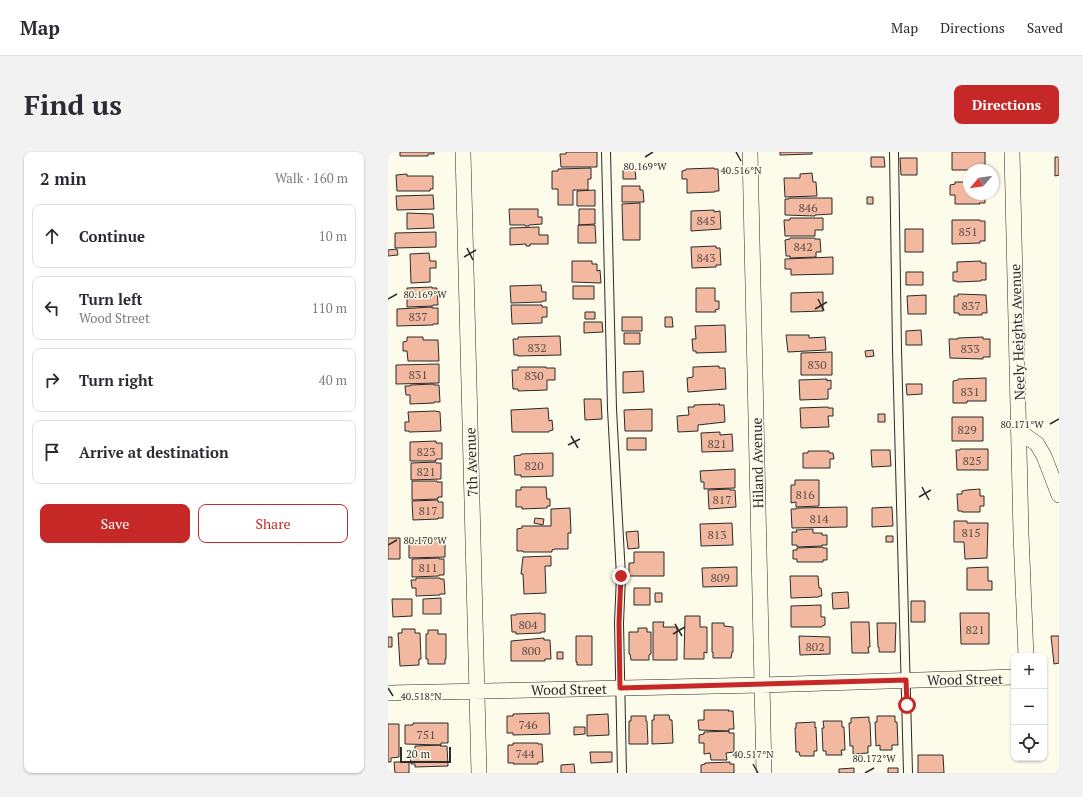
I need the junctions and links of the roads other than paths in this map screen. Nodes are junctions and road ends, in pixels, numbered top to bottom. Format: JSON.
{"nodes":[{"id":1,"x":463,"y":152,"type":"edge"},
{"id":2,"x":606,"y":152,"type":"edge"},
{"id":3,"x":750,"y":152,"type":"edge"},
{"id":4,"x":894,"y":152,"type":"edge"},
{"id":5,"x":1012,"y":152,"type":"edge"},
{"id":6,"x":1020,"y":432,"type":"junction"},
{"id":7,"x":1059,"y":495,"type":"edge"},
{"id":8,"x":1026,"y":653,"type":"edge"},
{"id":9,"x":1011,"y":677,"type":"edge"},
{"id":10,"x":906,"y":680,"type":"junction"},
{"id":11,"x":762,"y":685,"type":"junction"},
{"id":12,"x":620,"y":688,"type":"junction"},
{"id":13,"x":478,"y":691,"type":"junction"},
{"id":14,"x":388,"y":693,"type":"edge"},
{"id":15,"x":480,"y":773,"type":"edge"},
{"id":16,"x":622,"y":773,"type":"edge"},
{"id":17,"x":764,"y":773,"type":"edge"},
{"id":18,"x":908,"y":773,"type":"edge"}],
"edges":[{"from":1,"to":13,"type":"street","name":"7th Avenue"},
{"from":2,"to":12,"type":"lane"},
{"from":3,"to":11,"type":"street","name":"Hiland Avenue"},
{"from":4,"to":10,"type":"lane"},
{"from":5,"to":6,"type":"street","name":"Neely Heights Avenue"},
{"from":6,"to":7,"type":"street"},
{"from":6,"to":8,"type":"street","name":"Neely Heights Avenue"},
{"from":9,"to":10,"type":"street","name":"Wood Street"},
{"from":10,"to":11,"type":"street","name":"Wood Street"},
{"from":10,"to":18,"type":"lane"},
{"from":11,"to":12,"type":"street","name":"Wood Street"},
{"from":11,"to":17,"type":"street","name":"Hiland Avenue"},
{"from":12,"to":13,"type":"street","name":"Wood Street"},
{"from":12,"to":16,"type":"lane"},
{"from":13,"to":14,"type":"street","name":"Wood Street"},
{"from":13,"to":15,"type":"street","name":"7th Avenue"}]}
